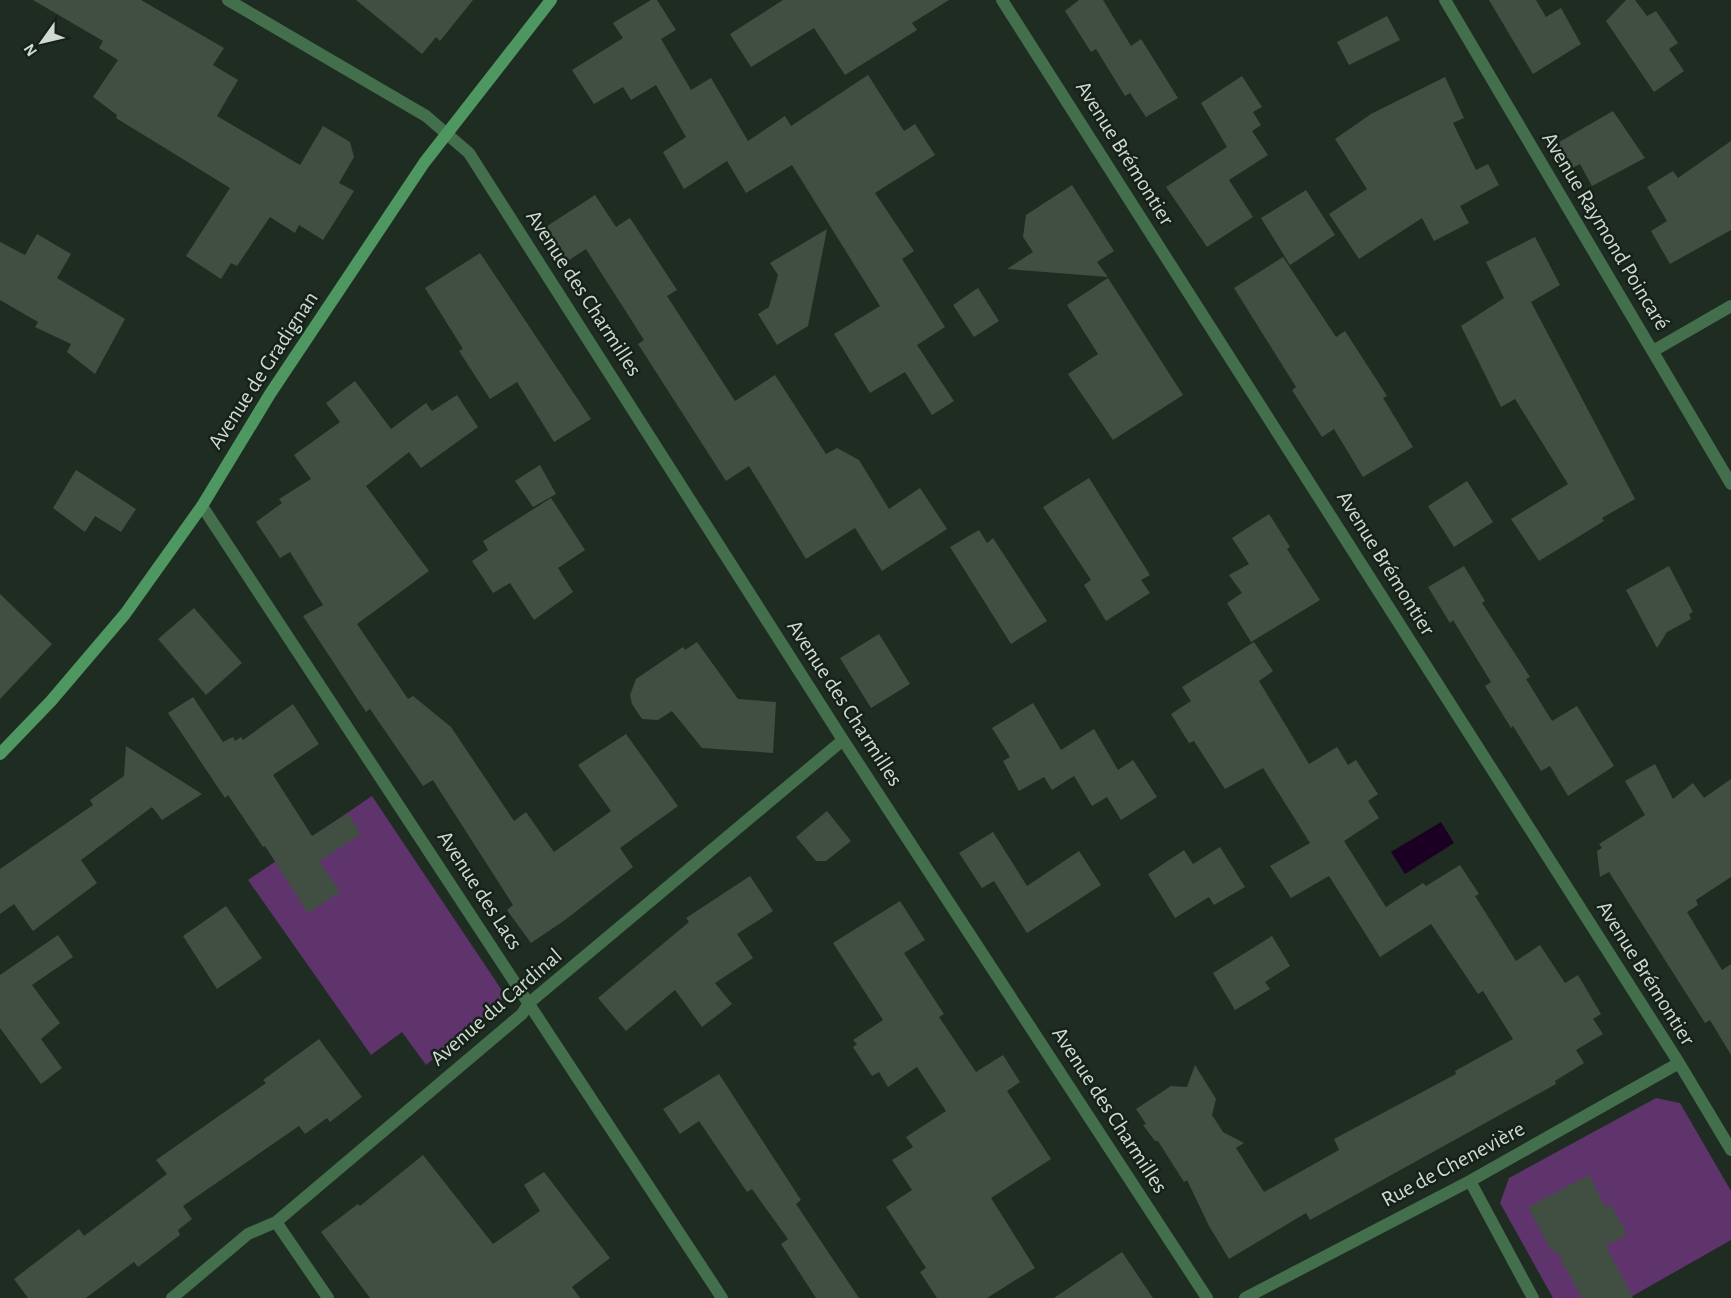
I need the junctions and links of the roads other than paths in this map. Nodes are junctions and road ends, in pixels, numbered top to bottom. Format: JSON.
{"nodes":[{"id":1,"x":228,"y":0,"type":"edge"},
{"id":2,"x":551,"y":0,"type":"edge"},
{"id":3,"x":1002,"y":0,"type":"edge"},
{"id":4,"x":1445,"y":0,"type":"edge"},
{"id":5,"x":447,"y":132,"type":"junction"},
{"id":6,"x":1731,"y":306,"type":"edge"},
{"id":7,"x":1653,"y":351,"type":"junction"},
{"id":8,"x":1731,"y":484,"type":"edge"},
{"id":9,"x":202,"y":506,"type":"junction"},
{"id":10,"x":843,"y":740,"type":"junction"},
{"id":11,"x":0,"y":754,"type":"edge"},
{"id":12,"x":529,"y":1004,"type":"junction"},
{"id":13,"x":1678,"y":1063,"type":"junction"},
{"id":14,"x":1731,"y":1150,"type":"edge"},
{"id":15,"x":1470,"y":1181,"type":"junction"},
{"id":16,"x":276,"y":1221,"type":"junction"},
{"id":17,"x":172,"y":1298,"type":"edge"},
{"id":18,"x":328,"y":1298,"type":"edge"},
{"id":19,"x":722,"y":1298,"type":"edge"},
{"id":20,"x":1208,"y":1298,"type":"edge"},
{"id":21,"x":1245,"y":1298,"type":"edge"},
{"id":22,"x":1533,"y":1298,"type":"edge"}],
"edges":[{"from":1,"to":5,"type":"street","name":"Avenue des Charmilles"},
{"from":2,"to":5,"type":"main road","name":"Avenue de Gradignan"},
{"from":3,"to":13,"type":"street","name":"Avenue Brémontier"},
{"from":4,"to":7,"type":"street","name":"Avenue Raymond Poincaré"},
{"from":5,"to":9,"type":"main road","name":"Avenue de Gradignan"},
{"from":5,"to":10,"type":"street","name":"Avenue des Charmilles"},
{"from":6,"to":7,"type":"street"},
{"from":7,"to":8,"type":"street","name":"Avenue Raymond Poincaré"},
{"from":9,"to":11,"type":"main road","name":"Avenue de Gradignan"},
{"from":9,"to":12,"type":"street","name":"Avenue des Lacs"},
{"from":10,"to":12,"type":"street","name":"Avenue du Cardinal"},
{"from":10,"to":20,"type":"street","name":"Avenue des Charmilles"},
{"from":12,"to":16,"type":"street","name":"Avenue du Cardinal"},
{"from":12,"to":19,"type":"street","name":"Avenue des Lacs"},
{"from":13,"to":14,"type":"street","name":"Avenue Brémontier"},
{"from":13,"to":15,"type":"street","name":"Rue de Chenevière"},
{"from":15,"to":21,"type":"street","name":"Rue de Chenevière"},
{"from":15,"to":22,"type":"street"},
{"from":16,"to":17,"type":"street","name":"Avenue du Cardinal"},
{"from":16,"to":18,"type":"street"}]}
